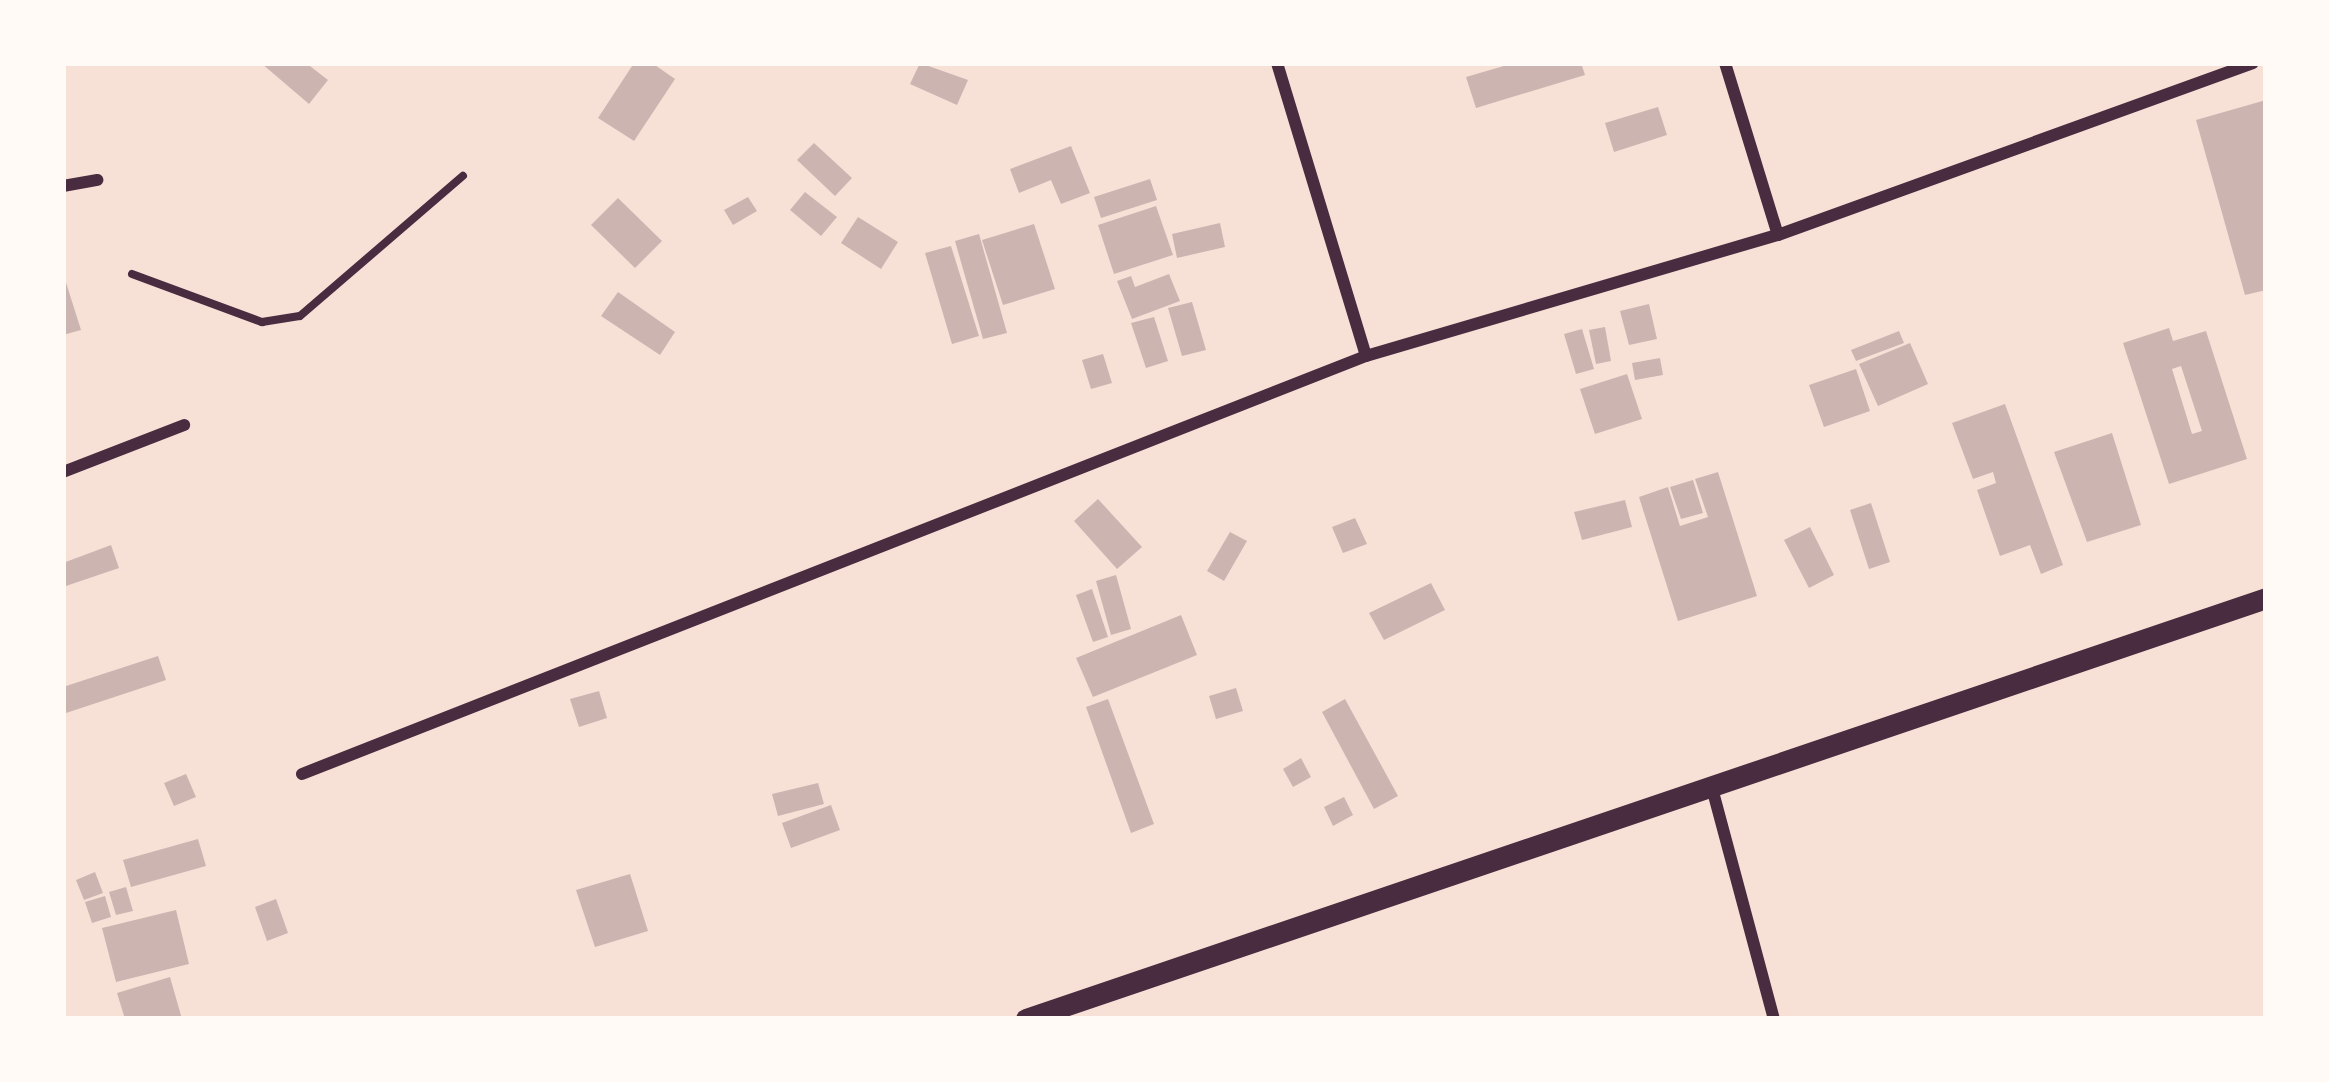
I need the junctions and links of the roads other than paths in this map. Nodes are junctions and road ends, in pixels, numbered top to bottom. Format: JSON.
{"nodes":[{"id":1,"x":1276,"y":63,"type":"edge"},
{"id":2,"x":1725,"y":63,"type":"edge"},
{"id":3,"x":2202,"y":63,"type":"edge"},
{"id":4,"x":2254,"y":63,"type":"edge"},
{"id":5,"x":2209,"y":76,"type":"junction"},
{"id":6,"x":98,"y":180,"type":"dead end"},
{"id":7,"x":63,"y":186,"type":"edge"},
{"id":8,"x":1778,"y":235,"type":"junction"},
{"id":9,"x":1366,"y":356,"type":"junction"},
{"id":10,"x":184,"y":425,"type":"dead end"},
{"id":11,"x":63,"y":472,"type":"edge"},
{"id":12,"x":2266,"y":598,"type":"edge"},
{"id":13,"x":302,"y":774,"type":"dead end"},
{"id":14,"x":1712,"y":788,"type":"junction"},
{"id":15,"x":1026,"y":1019,"type":"edge"},
{"id":16,"x":1774,"y":1019,"type":"edge"}],
"edges":[{"from":1,"to":9,"type":"street"},
{"from":2,"to":8,"type":"street"},
{"from":3,"to":5,"type":"street"},
{"from":4,"to":5,"type":"street"},
{"from":5,"to":8,"type":"street"},
{"from":6,"to":7,"type":"street"},
{"from":8,"to":9,"type":"street"},
{"from":9,"to":13,"type":"street"},
{"from":10,"to":11,"type":"street"},
{"from":12,"to":14,"type":"street"},
{"from":14,"to":15,"type":"street"},
{"from":14,"to":16,"type":"street"}]}
